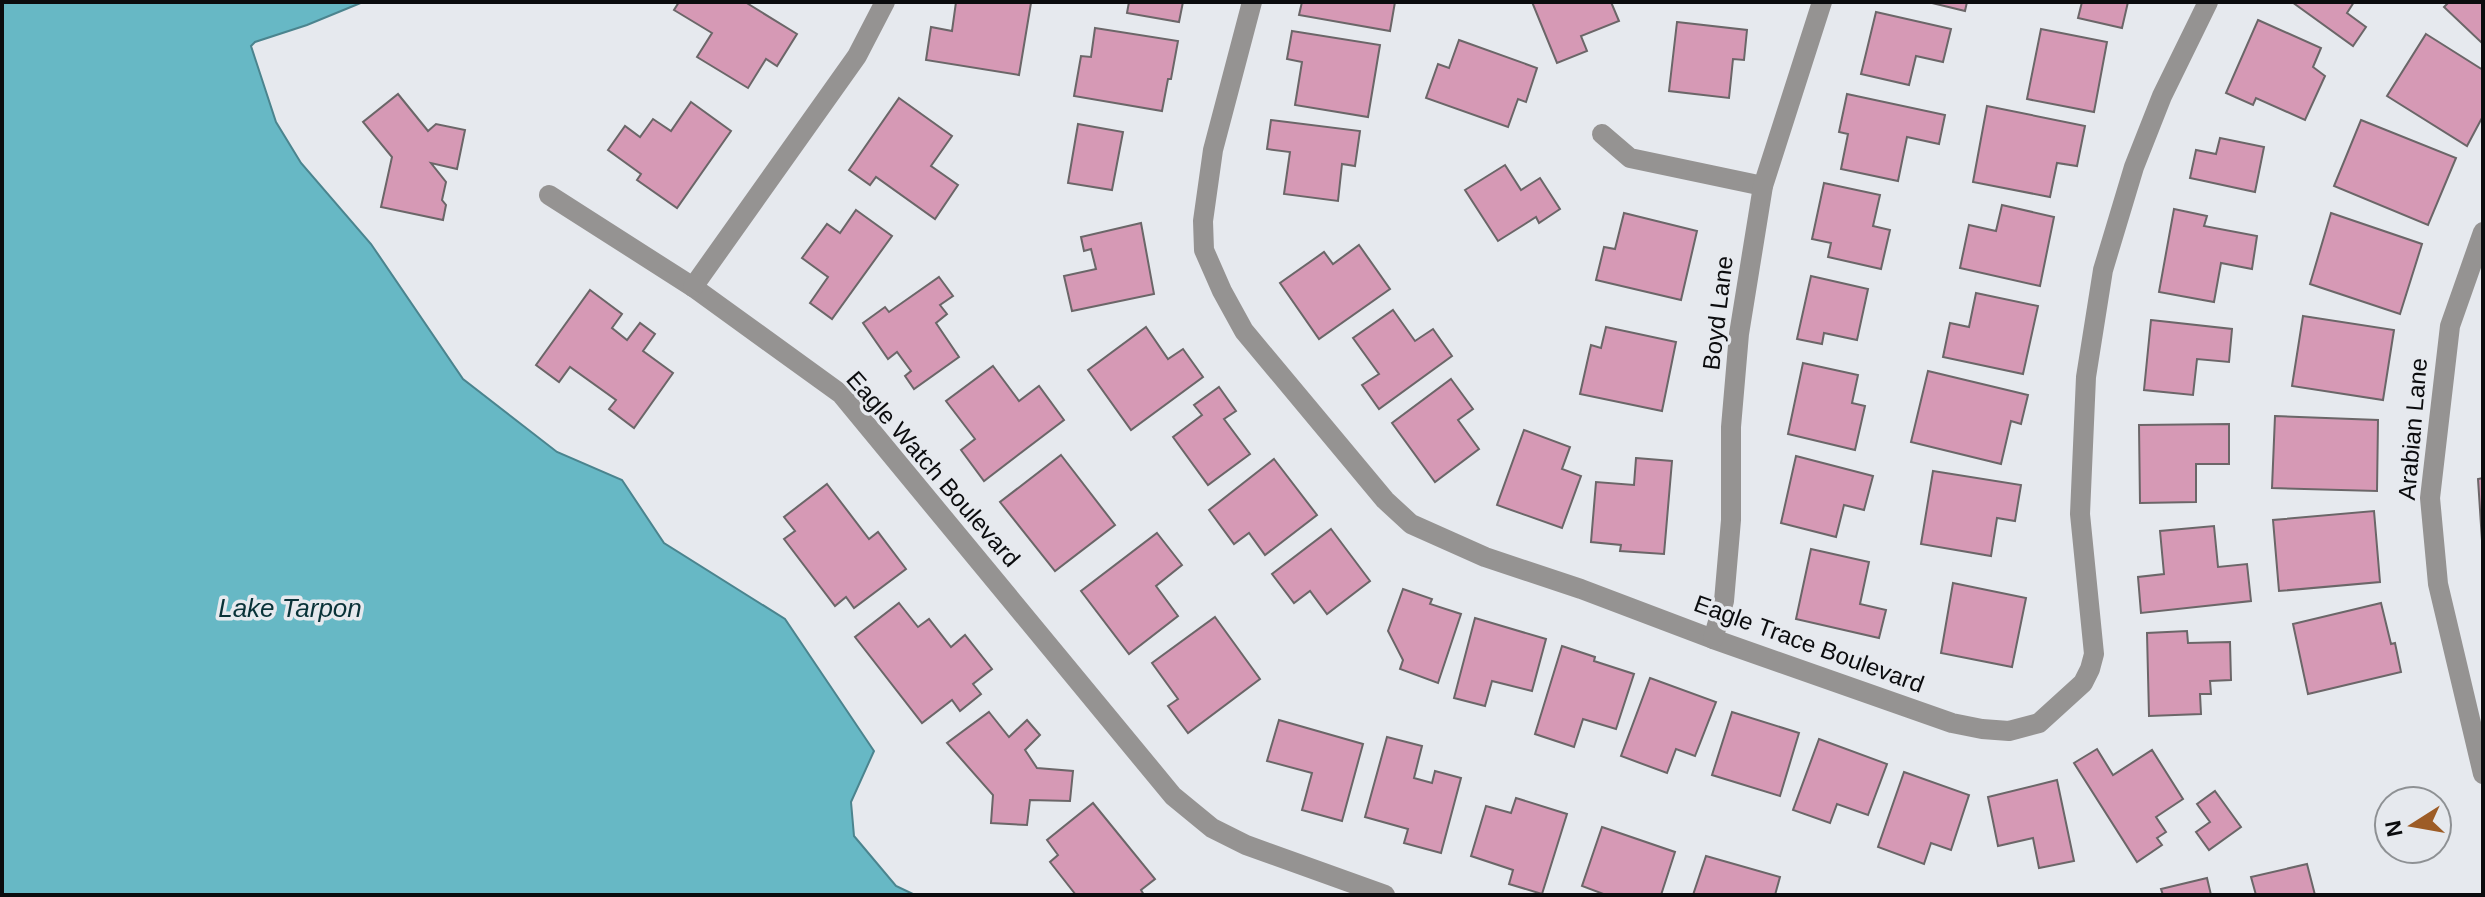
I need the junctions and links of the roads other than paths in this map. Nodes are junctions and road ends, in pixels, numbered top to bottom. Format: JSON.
{"nodes":[{"id":1,"x":885,"y":2,"type":"edge"},
{"id":2,"x":1252,"y":2,"type":"edge"},
{"id":3,"x":1822,"y":2,"type":"edge"},
{"id":4,"x":2208,"y":2,"type":"edge"},
{"id":5,"x":1602,"y":134,"type":"dead end"},
{"id":6,"x":1763,"y":186,"type":"junction"},
{"id":7,"x":549,"y":195,"type":"dead end"},
{"id":8,"x":2483,"y":232,"type":"edge"},
{"id":9,"x":693,"y":287,"type":"junction"},
{"id":10,"x":1713,"y":639,"type":"junction"},
{"id":11,"x":2483,"y":774,"type":"edge"},
{"id":12,"x":1385,"y":895,"type":"edge"}],
"edges":[{"from":1,"to":9,"type":"street"},
{"from":2,"to":10,"type":"street","name":"Eagle Trace Boulevard"},
{"from":3,"to":6,"type":"street","name":"Boyd Lane"},
{"from":4,"to":10,"type":"street","name":"Eagle Trace Boulevard"},
{"from":5,"to":6,"type":"street"},
{"from":6,"to":10,"type":"street","name":"Boyd Lane"},
{"from":7,"to":9,"type":"street","name":"Eagle Watch Boulevard"},
{"from":8,"to":11,"type":"street","name":"Arabian Lane"},
{"from":9,"to":12,"type":"street","name":"Eagle Watch Boulevard"}]}
